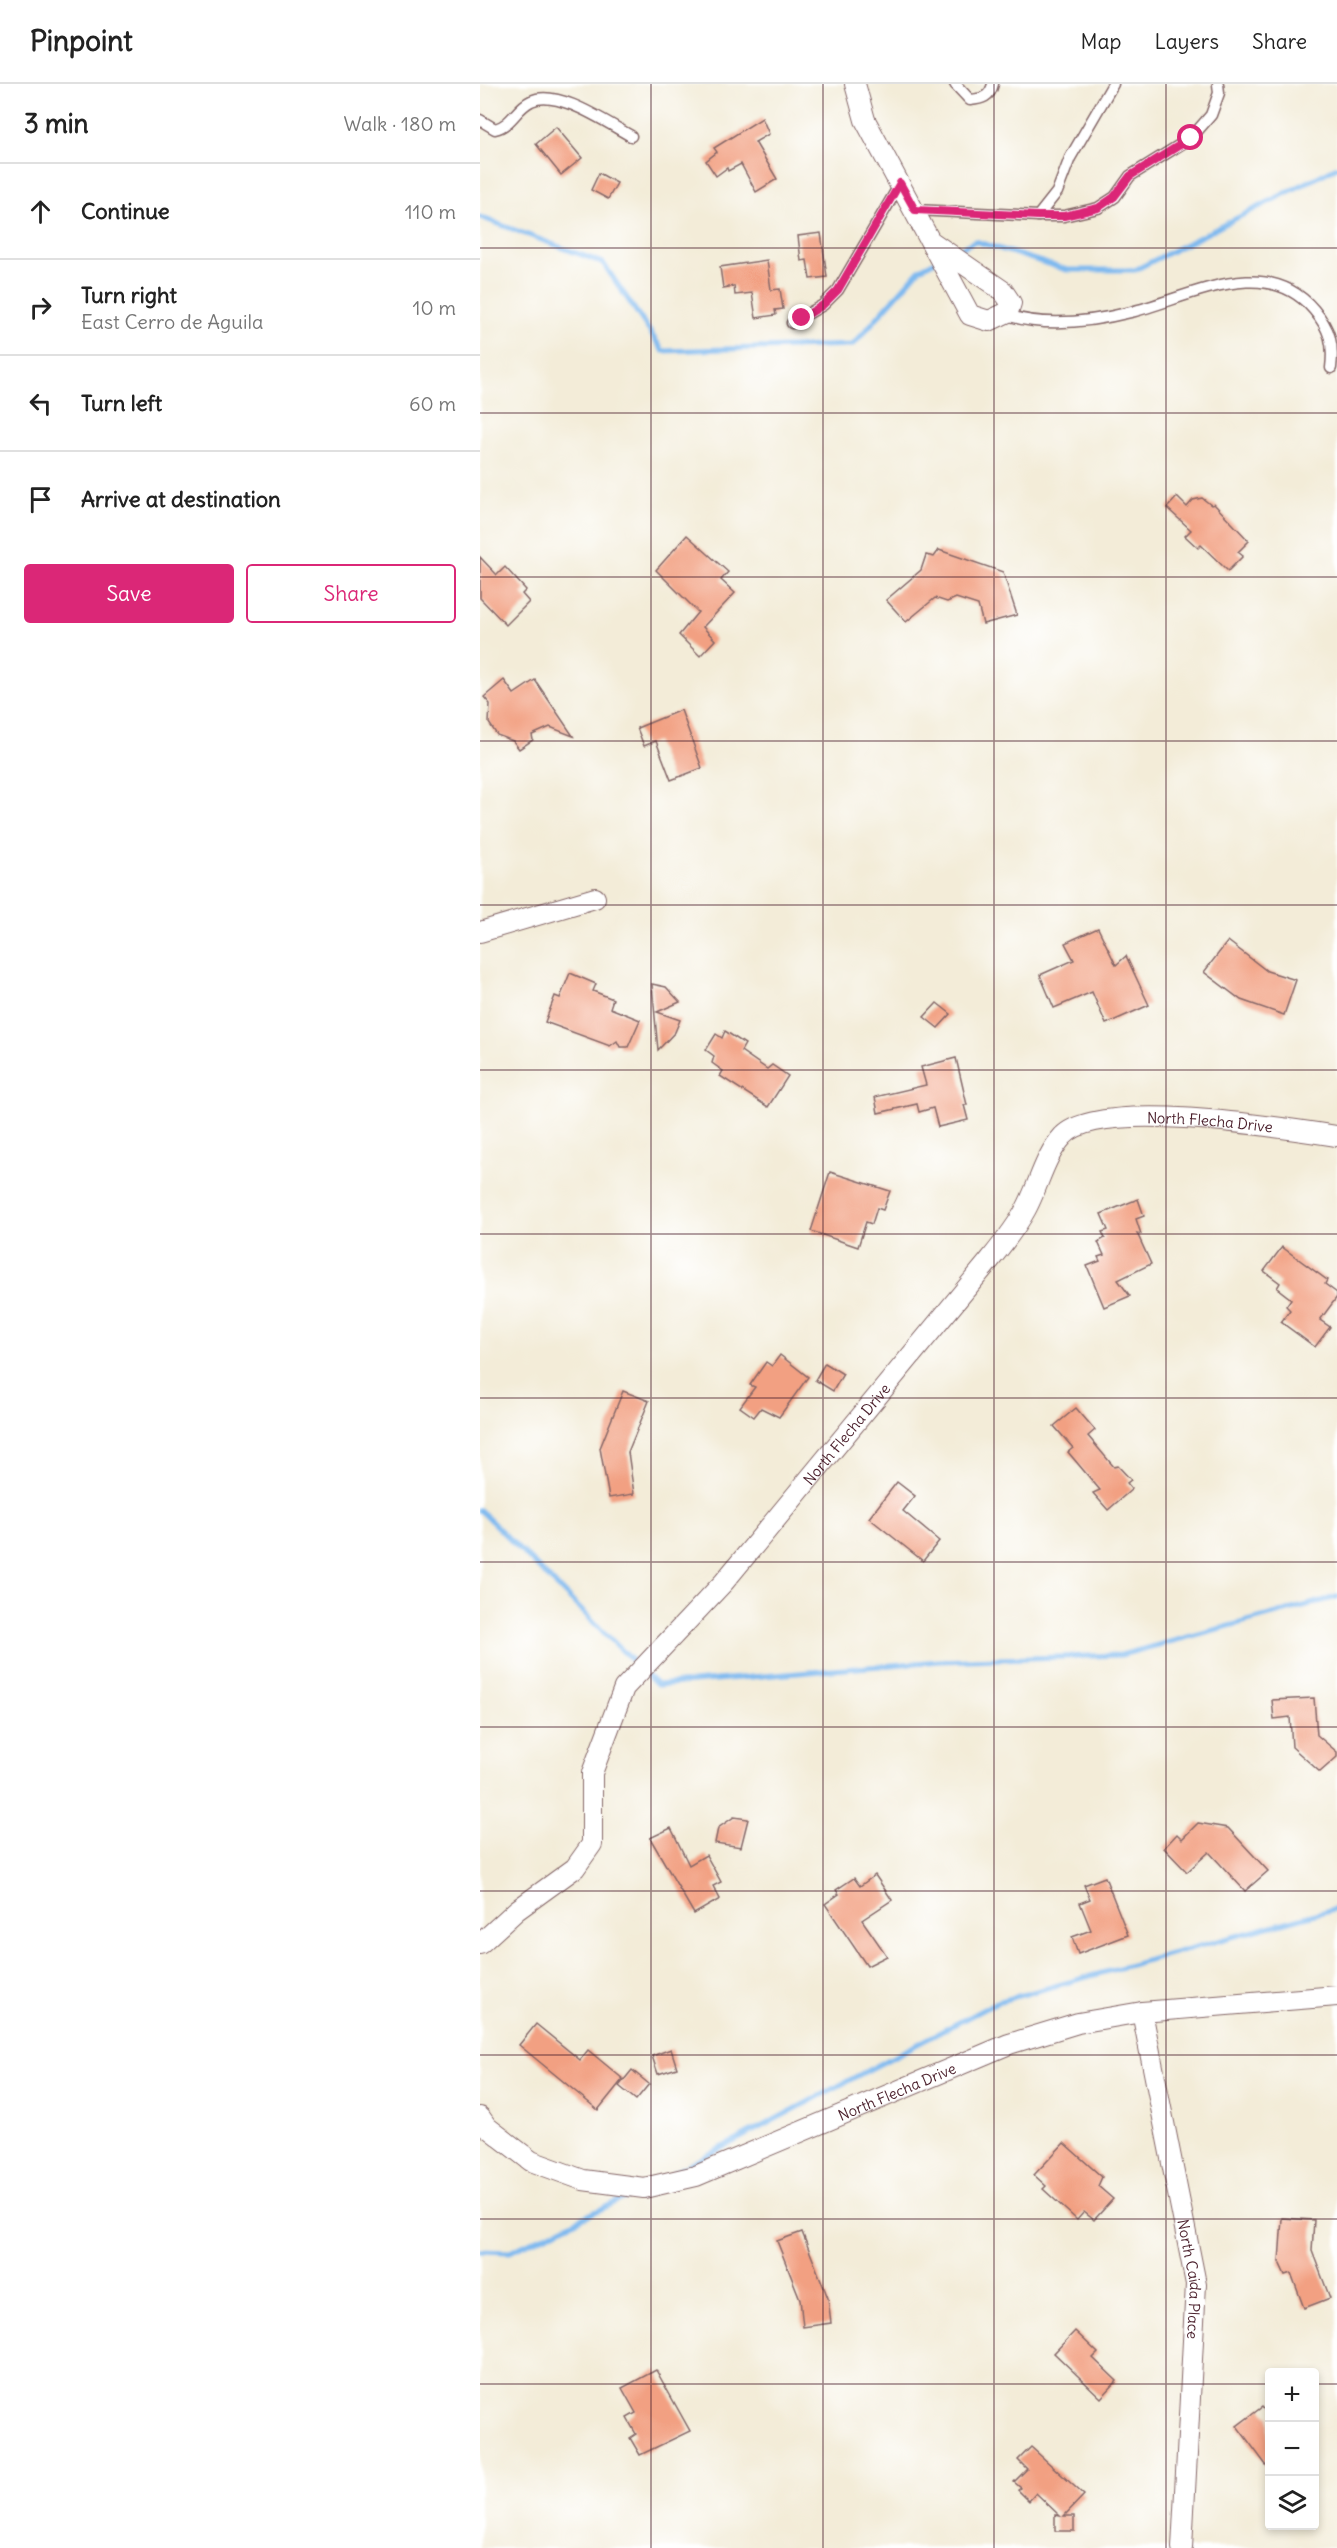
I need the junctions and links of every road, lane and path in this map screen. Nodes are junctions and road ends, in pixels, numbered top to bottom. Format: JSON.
{"nodes":[{"id":1,"x":855,"y":84,"type":"edge"},
{"id":2,"x":955,"y":84,"type":"edge"},
{"id":3,"x":993,"y":84,"type":"edge"},
{"id":4,"x":1113,"y":84,"type":"edge"},
{"id":5,"x":1218,"y":84,"type":"edge"},
{"id":6,"x":480,"y":120,"type":"edge"},
{"id":7,"x":631,"y":136,"type":"dead end"},
{"id":8,"x":900,"y":183,"type":"junction"},
{"id":9,"x":915,"y":210,"type":"junction"},
{"id":10,"x":1038,"y":216,"type":"junction"},
{"id":11,"x":932,"y":242,"type":"junction"},
{"id":12,"x":1005,"y":314,"type":"junction"},
{"id":13,"x":792,"y":323,"type":"dead end"},
{"id":14,"x":1331,"y":368,"type":"dead end"},
{"id":15,"x":595,"y":898,"type":"dead end"},
{"id":16,"x":480,"y":932,"type":"edge"},
{"id":17,"x":1337,"y":1136,"type":"edge"},
{"id":18,"x":480,"y":1944,"type":"edge"},
{"id":19,"x":1337,"y":1996,"type":"edge"},
{"id":20,"x":1142,"y":2012,"type":"junction"},
{"id":21,"x":480,"y":2117,"type":"edge"},
{"id":22,"x":1182,"y":2548,"type":"edge"}],
"edges":[{"from":1,"to":8,"type":"street"},
{"from":2,"to":3,"type":"lane"},
{"from":4,"to":10,"type":"lane"},
{"from":5,"to":10,"type":"lane"},
{"from":6,"to":7,"type":"lane"},
{"from":8,"to":9,"type":"street"},
{"from":8,"to":13,"type":"lane"},
{"from":9,"to":10,"type":"lane"},
{"from":9,"to":11,"type":"street"},
{"from":11,"to":12,"type":"street"},
{"from":11,"to":12,"type":"street"},
{"from":12,"to":14,"type":"lane"},
{"from":15,"to":16,"type":"street"},
{"from":17,"to":18,"type":"street","name":"North Flecha Drive"},
{"from":19,"to":20,"type":"street","name":"North Flecha Drive"},
{"from":20,"to":21,"type":"street","name":"North Flecha Drive"},
{"from":20,"to":22,"type":"street","name":"North Caida Place"}]}
